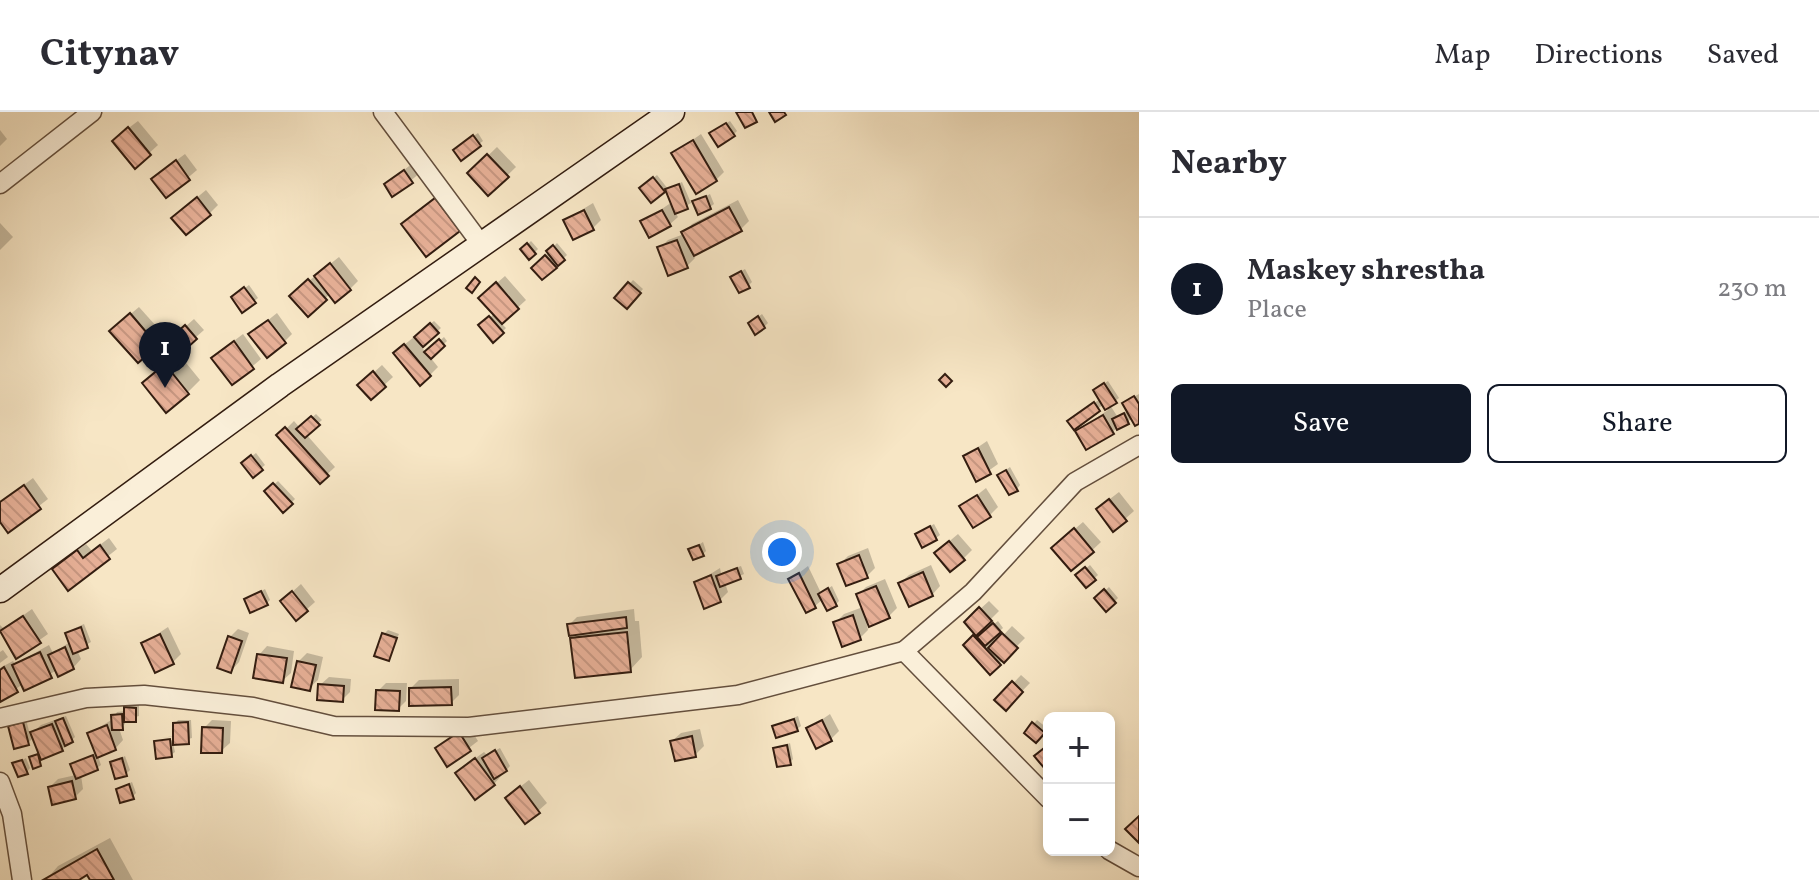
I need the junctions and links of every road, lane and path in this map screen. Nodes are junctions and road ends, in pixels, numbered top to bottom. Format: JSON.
{"nodes":[{"id":1,"x":92,"y":112,"type":"edge"},
{"id":2,"x":383,"y":112,"type":"edge"},
{"id":3,"x":672,"y":112,"type":"edge"},
{"id":4,"x":0,"y":184,"type":"edge"},
{"id":5,"x":481,"y":244,"type":"junction"},
{"id":6,"x":1139,"y":445,"type":"edge"},
{"id":7,"x":0,"y":590,"type":"edge"},
{"id":8,"x":904,"y":651,"type":"junction"},
{"id":9,"x":0,"y":718,"type":"edge"},
{"id":10,"x":0,"y":782,"type":"edge"},
{"id":11,"x":1043,"y":793,"type":"edge"},
{"id":12,"x":1115,"y":853,"type":"edge"},
{"id":13,"x":1139,"y":867,"type":"edge"},
{"id":14,"x":22,"y":880,"type":"edge"}],
"edges":[{"from":1,"to":4,"type":"street"},
{"from":2,"to":5,"type":"street"},
{"from":3,"to":5,"type":"street"},
{"from":5,"to":7,"type":"street"},
{"from":6,"to":8,"type":"street"},
{"from":8,"to":9,"type":"street"},
{"from":8,"to":11,"type":"street"},
{"from":10,"to":14,"type":"street"},
{"from":12,"to":13,"type":"street"}]}
